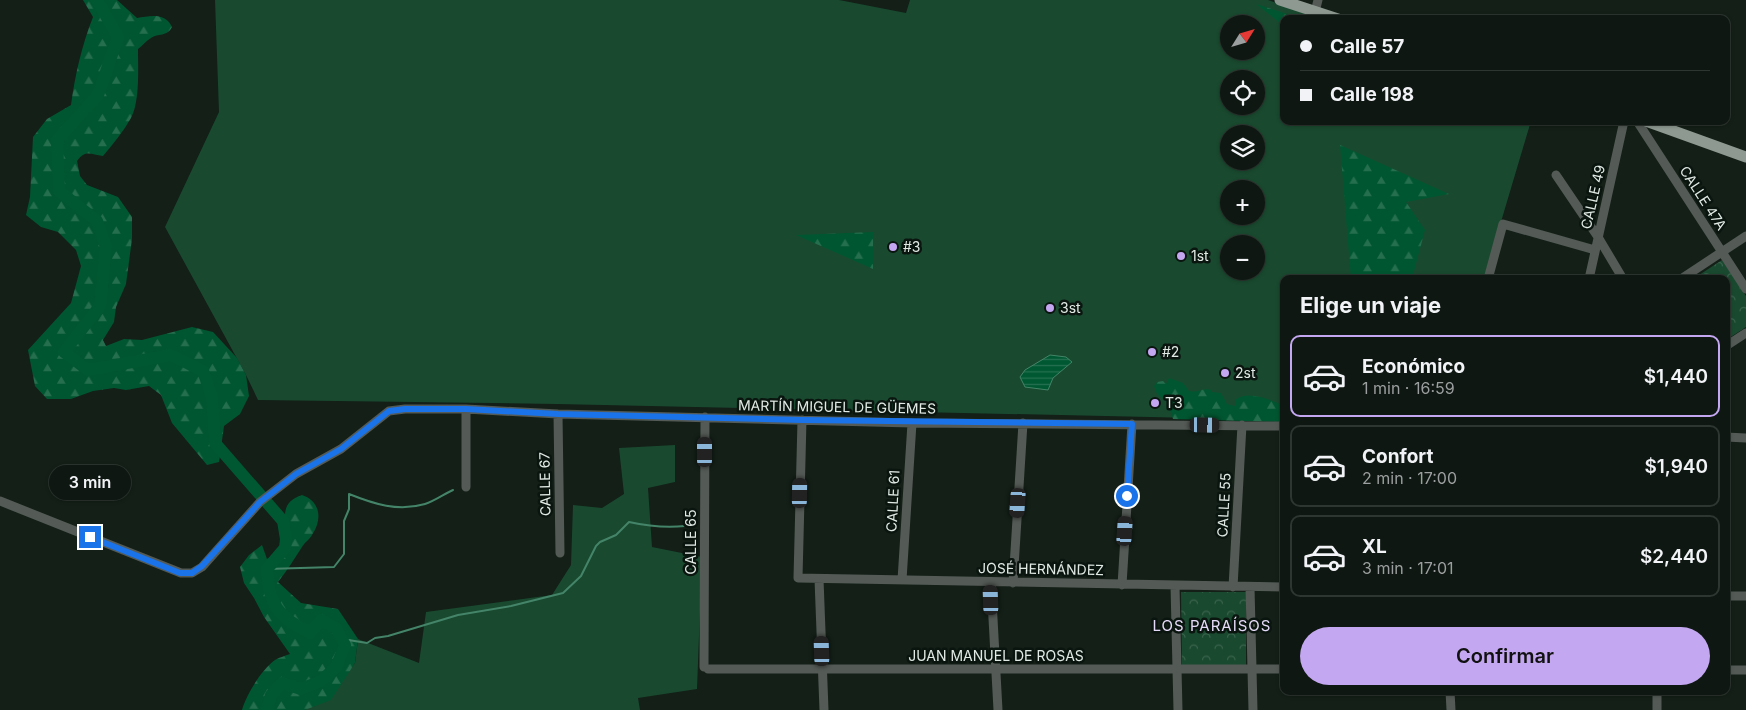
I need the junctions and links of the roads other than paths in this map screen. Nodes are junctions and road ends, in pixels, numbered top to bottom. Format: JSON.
{"nodes":[{"id":1,"x":1280,"y":0,"type":"edge"},
{"id":2,"x":1316,"y":6,"type":"edge"},
{"id":3,"x":1331,"y":15,"type":"edge"},
{"id":4,"x":1623,"y":125,"type":"edge"},
{"id":5,"x":1640,"y":125,"type":"edge"},
{"id":6,"x":1657,"y":125,"type":"edge"},
{"id":7,"x":1746,"y":157,"type":"edge"},
{"id":8,"x":1556,"y":175,"type":"dead end"},
{"id":9,"x":1746,"y":236,"type":"edge"},
{"id":10,"x":1598,"y":237,"type":"junction"},
{"id":11,"x":1595,"y":250,"type":"junction"},
{"id":12,"x":1721,"y":252,"type":"junction"},
{"id":13,"x":1489,"y":275,"type":"edge"},
{"id":14,"x":1590,"y":275,"type":"edge"},
{"id":15,"x":1621,"y":275,"type":"edge"},
{"id":16,"x":1687,"y":275,"type":"edge"},
{"id":17,"x":1746,"y":289,"type":"edge"},
{"id":18,"x":1746,"y":333,"type":"edge"},
{"id":19,"x":1730,"y":343,"type":"edge"},
{"id":20,"x":466,"y":409,"type":"junction"},
{"id":21,"x":558,"y":414,"type":"junction"},
{"id":22,"x":705,"y":417,"type":"junction"},
{"id":23,"x":802,"y":420,"type":"junction"},
{"id":24,"x":912,"y":422,"type":"junction"},
{"id":25,"x":1023,"y":423,"type":"junction"},
{"id":26,"x":1132,"y":424,"type":"junction"},
{"id":27,"x":1242,"y":425,"type":"junction"},
{"id":28,"x":1280,"y":426,"type":"edge"},
{"id":29,"x":1730,"y":437,"type":"edge"},
{"id":30,"x":1746,"y":438,"type":"edge"},
{"id":31,"x":466,"y":487,"type":"dead end"},
{"id":32,"x":0,"y":501,"type":"edge"},
{"id":33,"x":560,"y":553,"type":"dead end"},
{"id":34,"x":819,"y":579,"type":"junction"},
{"id":35,"x":902,"y":580,"type":"junction"},
{"id":36,"x":991,"y":582,"type":"junction"},
{"id":37,"x":1012,"y":582,"type":"junction"},
{"id":38,"x":1122,"y":584,"type":"junction"},
{"id":39,"x":1175,"y":586,"type":"junction"},
{"id":40,"x":1233,"y":586,"type":"junction"},
{"id":41,"x":1250,"y":587,"type":"junction"},
{"id":42,"x":1280,"y":588,"type":"edge"},
{"id":43,"x":1730,"y":596,"type":"edge"},
{"id":44,"x":1746,"y":596,"type":"edge"},
{"id":45,"x":706,"y":668,"type":"joint"},
{"id":46,"x":823,"y":669,"type":"junction"},
{"id":47,"x":1178,"y":669,"type":"junction"},
{"id":48,"x":1252,"y":669,"type":"junction"},
{"id":49,"x":1280,"y":669,"type":"edge"},
{"id":50,"x":995,"y":670,"type":"junction"},
{"id":51,"x":1730,"y":670,"type":"edge"},
{"id":52,"x":1746,"y":670,"type":"edge"},
{"id":53,"x":1450,"y":695,"type":"edge"},
{"id":54,"x":1657,"y":695,"type":"edge"},
{"id":55,"x":824,"y":710,"type":"edge"},
{"id":56,"x":998,"y":710,"type":"edge"},
{"id":57,"x":1178,"y":710,"type":"edge"},
{"id":58,"x":1254,"y":710,"type":"edge"},
{"id":59,"x":1451,"y":710,"type":"edge"},
{"id":60,"x":1657,"y":710,"type":"edge"}],
"edges":[{"from":1,"to":2,"type":"main road"},
{"from":2,"to":3,"type":"main road"},
{"from":4,"to":10,"type":"street","name":"CALLE 49"},
{"from":5,"to":12,"type":"street","name":"CALLE 47A"},
{"from":6,"to":7,"type":"main road"},
{"from":8,"to":10,"type":"street"},
{"from":9,"to":12,"type":"street"},
{"from":10,"to":11,"type":"street","name":"CALLE 49"},
{"from":10,"to":15,"type":"street"},
{"from":11,"to":13,"type":"street"},
{"from":11,"to":14,"type":"street","name":"CALLE 49"},
{"from":12,"to":16,"type":"street"},
{"from":12,"to":17,"type":"street","name":"CALLE 47A"},
{"from":18,"to":19,"type":"street"},
{"from":20,"to":21,"type":"street","name":"MARTÍN MIGUEL DE GÜEMES"},
{"from":20,"to":31,"type":"street"},
{"from":20,"to":32,"type":"street","name":"MARTÍN MIGUEL DE GÜEMES"},
{"from":21,"to":22,"type":"street","name":"MARTÍN MIGUEL DE GÜEMES"},
{"from":21,"to":33,"type":"street","name":"CALLE 67"},
{"from":22,"to":23,"type":"street","name":"MARTÍN MIGUEL DE GÜEMES"},
{"from":22,"to":45,"type":"street","name":"CALLE 65"},
{"from":23,"to":24,"type":"street","name":"MARTÍN MIGUEL DE GÜEMES"},
{"from":23,"to":34,"type":"street","name":"JOSÉ HERNÁNDEZ"},
{"from":24,"to":25,"type":"street","name":"MARTÍN MIGUEL DE GÜEMES"},
{"from":24,"to":35,"type":"street","name":"CALLE 61"},
{"from":25,"to":26,"type":"street","name":"MARTÍN MIGUEL DE GÜEMES"},
{"from":25,"to":37,"type":"street"},
{"from":26,"to":27,"type":"street","name":"MARTÍN MIGUEL DE GÜEMES"},
{"from":26,"to":38,"type":"street"},
{"from":27,"to":28,"type":"street","name":"MARTÍN MIGUEL DE GÜEMES"},
{"from":27,"to":40,"type":"street","name":"CALLE 55"},
{"from":29,"to":30,"type":"street"},
{"from":34,"to":35,"type":"street","name":"JOSÉ HERNÁNDEZ"},
{"from":34,"to":46,"type":"street"},
{"from":35,"to":36,"type":"street","name":"JOSÉ HERNÁNDEZ"},
{"from":36,"to":37,"type":"street","name":"JOSÉ HERNÁNDEZ"},
{"from":36,"to":50,"type":"street"},
{"from":37,"to":38,"type":"street","name":"JOSÉ HERNÁNDEZ"},
{"from":38,"to":39,"type":"street","name":"JOSÉ HERNÁNDEZ"},
{"from":39,"to":40,"type":"street","name":"JOSÉ HERNÁNDEZ"},
{"from":39,"to":47,"type":"street"},
{"from":40,"to":41,"type":"street","name":"JOSÉ HERNÁNDEZ"},
{"from":41,"to":42,"type":"street","name":"JOSÉ HERNÁNDEZ"},
{"from":41,"to":48,"type":"street"},
{"from":43,"to":44,"type":"street"},
{"from":45,"to":46,"type":"street","name":"JUAN MANUEL DE ROSAS"},
{"from":46,"to":50,"type":"street","name":"JUAN MANUEL DE ROSAS"},
{"from":46,"to":55,"type":"street"},
{"from":47,"to":48,"type":"street","name":"JUAN MANUEL DE ROSAS"},
{"from":47,"to":50,"type":"street","name":"JUAN MANUEL DE ROSAS"},
{"from":47,"to":57,"type":"street"},
{"from":48,"to":49,"type":"street","name":"JUAN MANUEL DE ROSAS"},
{"from":48,"to":58,"type":"street"},
{"from":50,"to":56,"type":"street"},
{"from":51,"to":52,"type":"street"},
{"from":53,"to":59,"type":"street"},
{"from":54,"to":60,"type":"street"}]}
